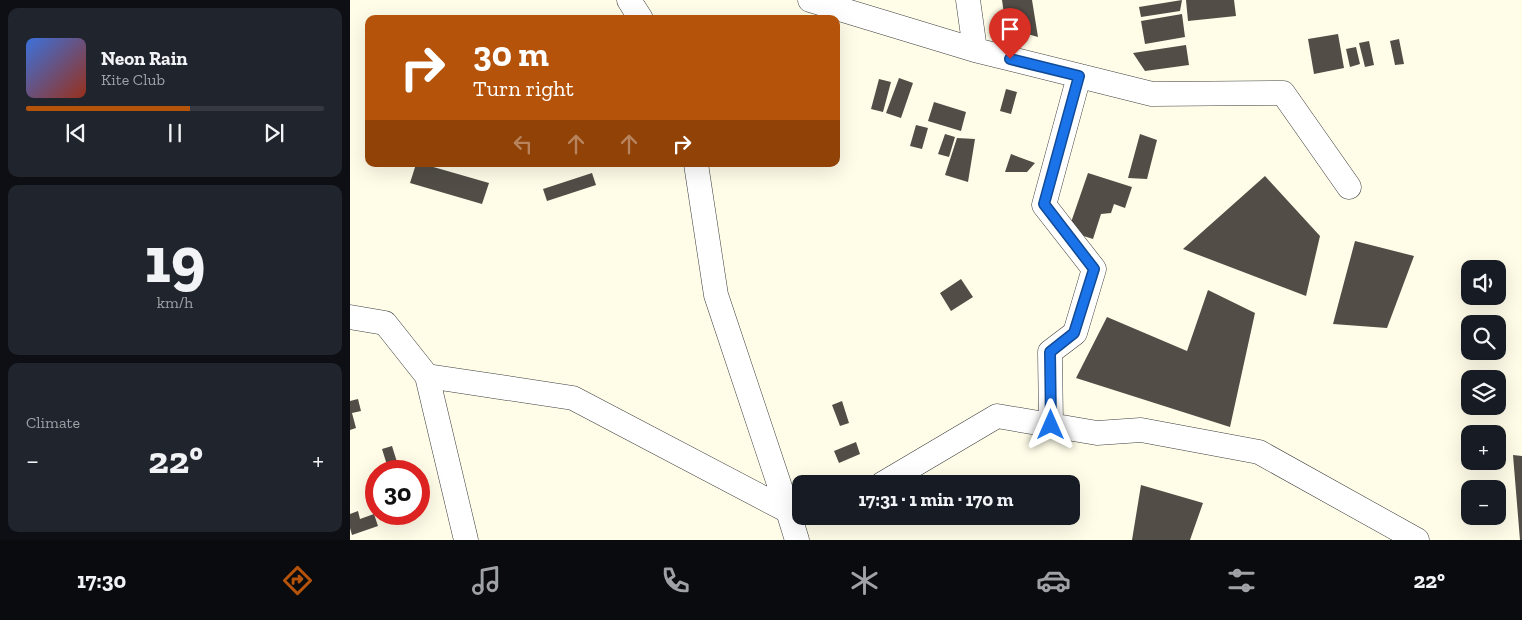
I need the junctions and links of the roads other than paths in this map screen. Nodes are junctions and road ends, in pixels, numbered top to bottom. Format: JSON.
{"nodes":[{"id":1,"x":630,"y":0,"type":"edge"},
{"id":2,"x":810,"y":0,"type":"edge"},
{"id":3,"x":968,"y":0,"type":"edge"},
{"id":4,"x":639,"y":15,"type":"edge"},
{"id":5,"x":975,"y":50,"type":"junction"},
{"id":6,"x":1079,"y":76,"type":"junction"},
{"id":7,"x":696,"y":167,"type":"edge"},
{"id":8,"x":1349,"y":187,"type":"dead end"},
{"id":9,"x":350,"y":317,"type":"edge"},
{"id":10,"x":427,"y":376,"type":"junction"},
{"id":11,"x":1051,"y":425,"type":"junction"},
{"id":12,"x":897,"y":475,"type":"edge"},
{"id":13,"x":792,"y":502,"type":"edge"},
{"id":14,"x":792,"y":508,"type":"edge"},
{"id":15,"x":796,"y":525,"type":"edge"},
{"id":16,"x":466,"y":540,"type":"edge"},
{"id":17,"x":797,"y":540,"type":"edge"},
{"id":18,"x":1417,"y":540,"type":"edge"}],
"edges":[{"from":1,"to":4,"type":"street"},
{"from":2,"to":5,"type":"street"},
{"from":3,"to":5,"type":"street"},
{"from":5,"to":6,"type":"street"},
{"from":6,"to":8,"type":"street"},
{"from":6,"to":11,"type":"street"},
{"from":7,"to":13,"type":"street"},
{"from":9,"to":10,"type":"street"},
{"from":10,"to":14,"type":"street"},
{"from":10,"to":16,"type":"street"},
{"from":11,"to":12,"type":"street"},
{"from":11,"to":18,"type":"street"},
{"from":15,"to":17,"type":"street"}]}
